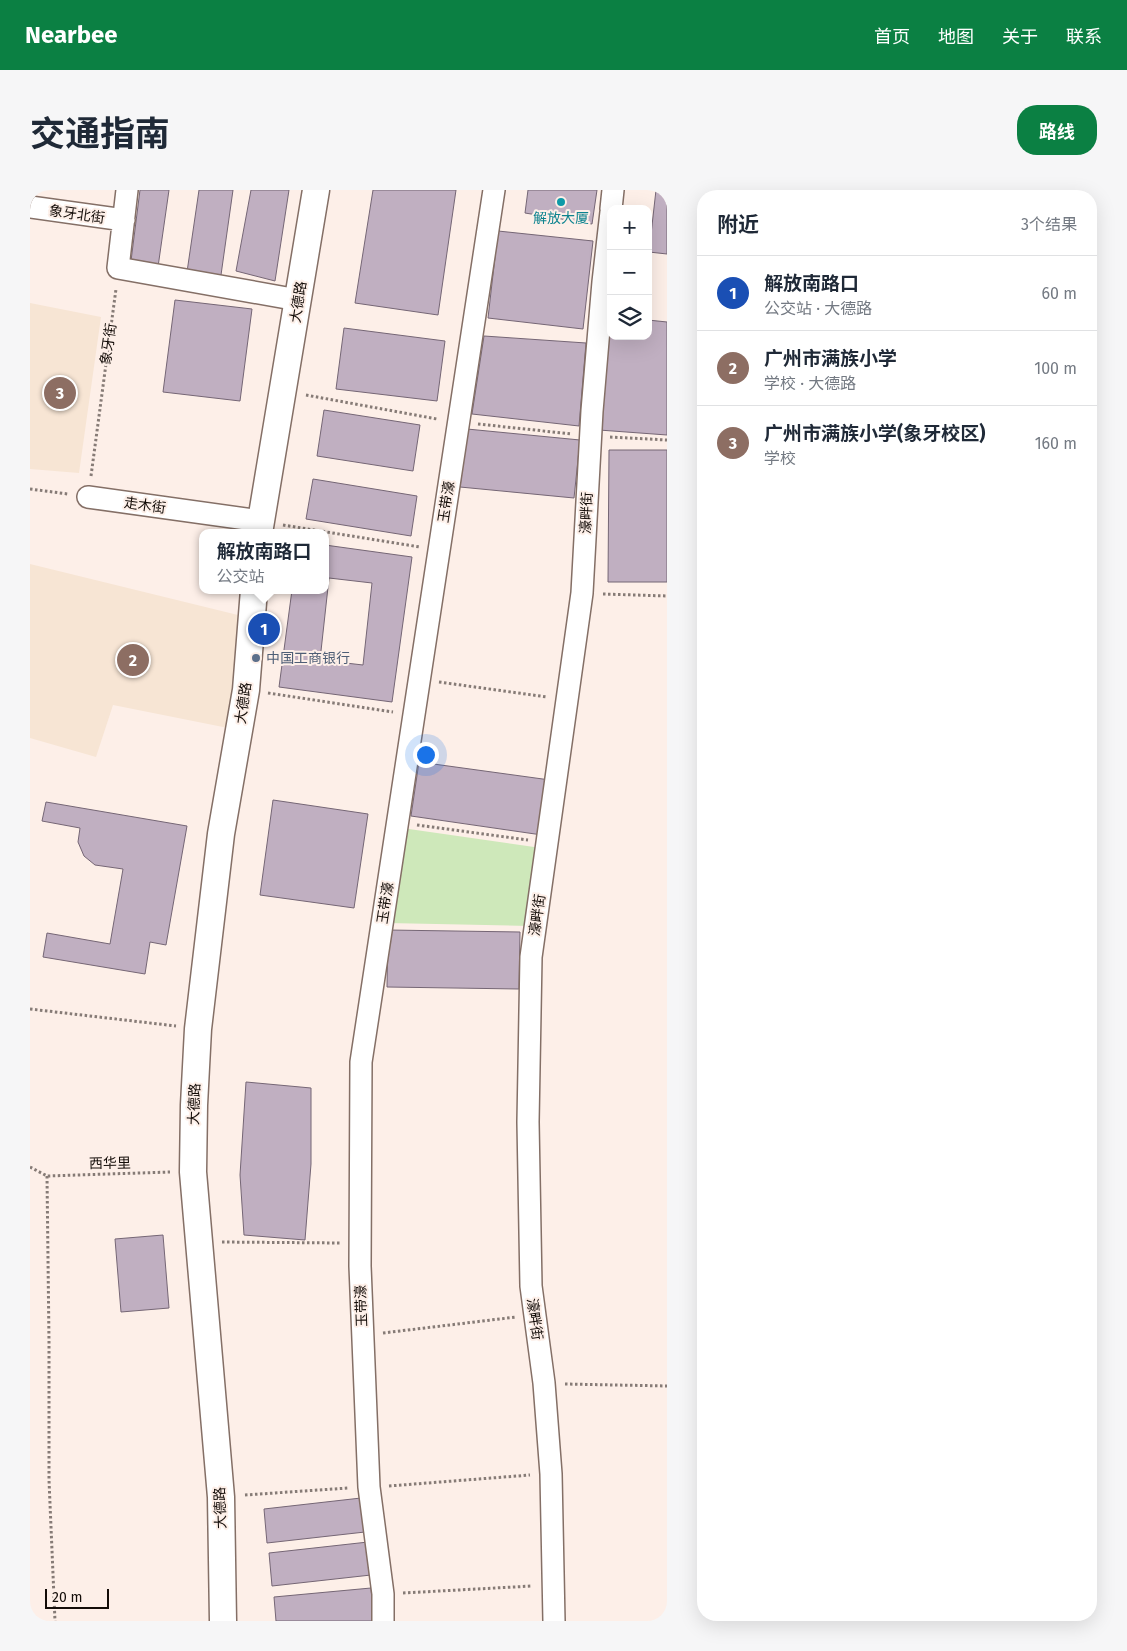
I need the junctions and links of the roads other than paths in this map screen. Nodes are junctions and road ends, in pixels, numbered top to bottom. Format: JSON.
{"nodes":[{"id":1,"x":127,"y":190,"type":"edge"},
{"id":2,"x":316,"y":190,"type":"edge"},
{"id":3,"x":494,"y":190,"type":"edge"},
{"id":4,"x":613,"y":190,"type":"edge"},
{"id":5,"x":612,"y":205,"type":"edge"},
{"id":6,"x":30,"y":207,"type":"edge"},
{"id":7,"x":124,"y":220,"type":"junction"},
{"id":8,"x":607,"y":242,"type":"edge"},
{"id":9,"x":298,"y":300,"type":"junction"},
{"id":10,"x":88,"y":497,"type":"road end"},
{"id":11,"x":260,"y":527,"type":"edge"},
{"id":12,"x":254,"y":594,"type":"edge"},
{"id":13,"x":223,"y":1621,"type":"edge"},
{"id":14,"x":384,"y":1621,"type":"edge"},
{"id":15,"x":554,"y":1621,"type":"edge"}],
"edges":[{"from":1,"to":7,"type":"lane"},
{"from":2,"to":9,"type":"main road","name":"大德路"},
{"from":3,"to":14,"type":"lane","name":"玉带濠"},
{"from":4,"to":5,"type":"lane","name":"濠畔街"},
{"from":6,"to":7,"type":"lane","name":"象牙北街"},
{"from":7,"to":9,"type":"lane"},
{"from":8,"to":15,"type":"lane","name":"濠畔街"},
{"from":9,"to":11,"type":"main road","name":"大德路"},
{"from":10,"to":11,"type":"lane","name":"走木街"},
{"from":12,"to":13,"type":"main road","name":"大德路"}]}
